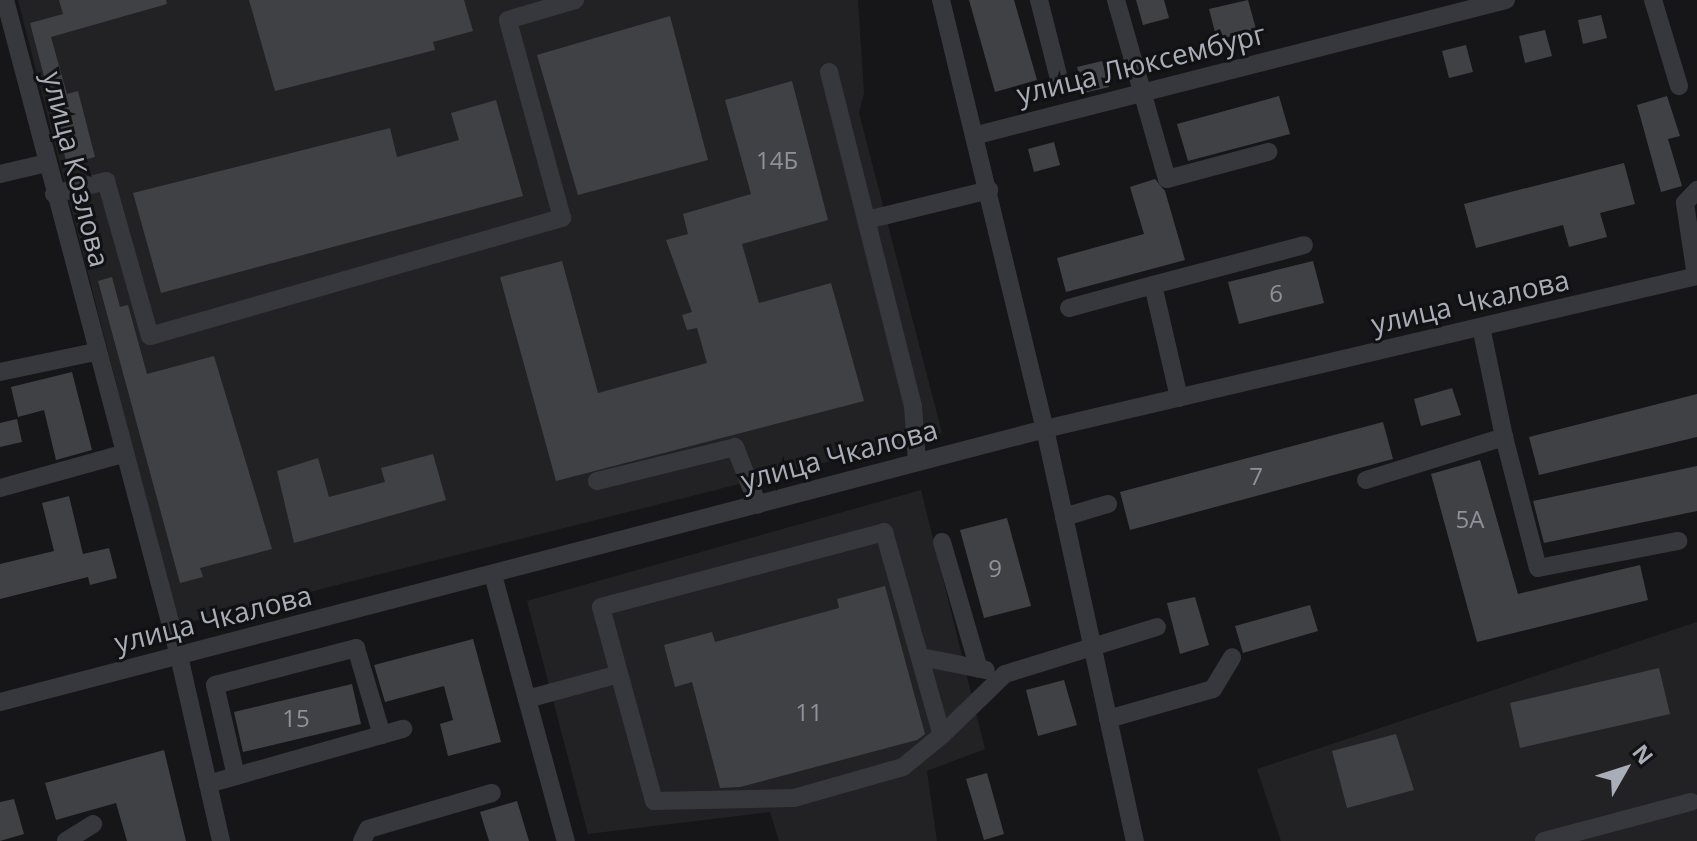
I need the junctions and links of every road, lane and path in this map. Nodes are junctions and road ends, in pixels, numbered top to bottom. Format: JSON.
{"nodes":[{"id":1,"x":5,"y":0,"type":"edge"},
{"id":2,"x":575,"y":0,"type":"edge"},
{"id":3,"x":941,"y":0,"type":"edge"},
{"id":4,"x":1039,"y":0,"type":"edge"},
{"id":5,"x":1116,"y":0,"type":"edge"},
{"id":6,"x":1506,"y":0,"type":"edge"},
{"id":7,"x":1653,"y":0,"type":"edge"},
{"id":8,"x":829,"y":72,"type":"dead end"},
{"id":9,"x":1058,"y":75,"type":"dead end"},
{"id":10,"x":1679,"y":86,"type":"dead end"},
{"id":11,"x":1139,"y":92,"type":"junction"},
{"id":12,"x":977,"y":135,"type":"junction"},
{"id":13,"x":1268,"y":152,"type":"dead end"},
{"id":14,"x":47,"y":163,"type":"junction"},
{"id":15,"x":0,"y":174,"type":"edge"},
{"id":16,"x":989,"y":190,"type":"junction"},
{"id":17,"x":1697,"y":190,"type":"edge"},
{"id":18,"x":54,"y":194,"type":"junction"},
{"id":19,"x":867,"y":220,"type":"junction"},
{"id":20,"x":1304,"y":245,"type":"dead end"},
{"id":21,"x":1696,"y":276,"type":"edge"},
{"id":22,"x":1153,"y":285,"type":"junction"},
{"id":23,"x":1069,"y":308,"type":"dead end"},
{"id":24,"x":1481,"y":327,"type":"junction"},
{"id":25,"x":95,"y":352,"type":"junction"},
{"id":26,"x":0,"y":372,"type":"edge"},
{"id":27,"x":1179,"y":398,"type":"junction"},
{"id":28,"x":1045,"y":429,"type":"junction"},
{"id":29,"x":1504,"y":437,"type":"junction"},
{"id":30,"x":123,"y":454,"type":"junction"},
{"id":31,"x":917,"y":462,"type":"junction"},
{"id":32,"x":1366,"y":480,"type":"dead end"},
{"id":33,"x":597,"y":481,"type":"dead end"},
{"id":34,"x":0,"y":488,"type":"edge"},
{"id":35,"x":1108,"y":504,"type":"dead end"},
{"id":36,"x":758,"y":505,"type":"junction"},
{"id":37,"x":1064,"y":517,"type":"junction"},
{"id":38,"x":1678,"y":541,"type":"dead end"},
{"id":39,"x":942,"y":542,"type":"dead end"},
{"id":40,"x":493,"y":575,"type":"junction"},
{"id":41,"x":1157,"y":627,"type":"dead end"},
{"id":42,"x":1092,"y":645,"type":"junction"},
{"id":43,"x":179,"y":656,"type":"junction"},
{"id":44,"x":921,"y":657,"type":"junction"},
{"id":45,"x":1232,"y":657,"type":"dead end"},
{"id":46,"x":979,"y":669,"type":"junction"},
{"id":47,"x":619,"y":674,"type":"junction"},
{"id":48,"x":1005,"y":674,"type":"junction"},
{"id":49,"x":527,"y":699,"type":"junction"},
{"id":50,"x":0,"y":702,"type":"edge"},
{"id":51,"x":1108,"y":719,"type":"junction"},
{"id":52,"x":403,"y":729,"type":"dead end"},
{"id":53,"x":382,"y":735,"type":"junction"},
{"id":54,"x":942,"y":735,"type":"junction"},
{"id":55,"x":236,"y":776,"type":"junction"},
{"id":56,"x":208,"y":784,"type":"junction"},
{"id":57,"x":492,"y":793,"type":"dead end"},
{"id":58,"x":1691,"y":802,"type":"dead end"},
{"id":59,"x":93,"y":824,"type":"dead end"},
{"id":60,"x":66,"y":841,"type":"edge"},
{"id":61,"x":221,"y":841,"type":"edge"},
{"id":62,"x":362,"y":841,"type":"edge"},
{"id":63,"x":566,"y":841,"type":"edge"},
{"id":64,"x":1135,"y":841,"type":"edge"},
{"id":65,"x":1544,"y":841,"type":"edge"}],
"edges":[{"from":1,"to":14,"type":"street","name":"улица Козлова"},
{"from":2,"to":18,"type":"street"},
{"from":3,"to":12,"type":"street"},
{"from":4,"to":9,"type":"street"},
{"from":5,"to":11,"type":"street"},
{"from":6,"to":11,"type":"street","name":"улица Люксембург"},
{"from":7,"to":10,"type":"street"},
{"from":8,"to":19,"type":"street"},
{"from":11,"to":12,"type":"street","name":"улица Люксембург"},
{"from":11,"to":13,"type":"street"},
{"from":12,"to":16,"type":"street"},
{"from":14,"to":15,"type":"street"},
{"from":14,"to":18,"type":"street","name":"улица Козлова"},
{"from":16,"to":19,"type":"street"},
{"from":16,"to":28,"type":"street"},
{"from":17,"to":21,"type":"street"},
{"from":18,"to":25,"type":"street","name":"улица Козлова"},
{"from":19,"to":31,"type":"street"},
{"from":20,"to":22,"type":"street"},
{"from":21,"to":24,"type":"street","name":"улица Чкалова"},
{"from":22,"to":23,"type":"street"},
{"from":22,"to":27,"type":"street"},
{"from":24,"to":27,"type":"street","name":"улица Чкалова"},
{"from":24,"to":29,"type":"street"},
{"from":25,"to":26,"type":"street"},
{"from":25,"to":30,"type":"street","name":"улица Козлова"},
{"from":27,"to":28,"type":"street","name":"улица Чкалова"},
{"from":28,"to":31,"type":"street","name":"улица Чкалова"},
{"from":28,"to":37,"type":"street"},
{"from":29,"to":32,"type":"street"},
{"from":29,"to":38,"type":"street"},
{"from":30,"to":34,"type":"street"},
{"from":30,"to":43,"type":"street","name":"улица Козлова"},
{"from":31,"to":36,"type":"street","name":"улица Чкалова"},
{"from":33,"to":36,"type":"street"},
{"from":35,"to":37,"type":"street"},
{"from":36,"to":40,"type":"street","name":"улица Чкалова"},
{"from":37,"to":42,"type":"street"},
{"from":39,"to":46,"type":"street"},
{"from":40,"to":43,"type":"street","name":"улица Чкалова"},
{"from":40,"to":49,"type":"street"},
{"from":41,"to":42,"type":"street"},
{"from":42,"to":48,"type":"street"},
{"from":42,"to":51,"type":"street"},
{"from":43,"to":50,"type":"street","name":"улица Чкалова"},
{"from":43,"to":56,"type":"street","name":"улица Козлова"},
{"from":44,"to":46,"type":"street"},
{"from":44,"to":47,"type":"street"},
{"from":44,"to":54,"type":"street"},
{"from":45,"to":51,"type":"street"},
{"from":46,"to":48,"type":"street"},
{"from":47,"to":49,"type":"street"},
{"from":47,"to":54,"type":"street"},
{"from":48,"to":54,"type":"street"},
{"from":49,"to":63,"type":"street"},
{"from":51,"to":64,"type":"street"},
{"from":52,"to":53,"type":"street"},
{"from":53,"to":55,"type":"street"},
{"from":53,"to":55,"type":"street"},
{"from":55,"to":56,"type":"street"},
{"from":56,"to":61,"type":"street","name":"улица Козлова"},
{"from":57,"to":62,"type":"street"},
{"from":58,"to":65,"type":"street"},
{"from":59,"to":60,"type":"street"}]}
